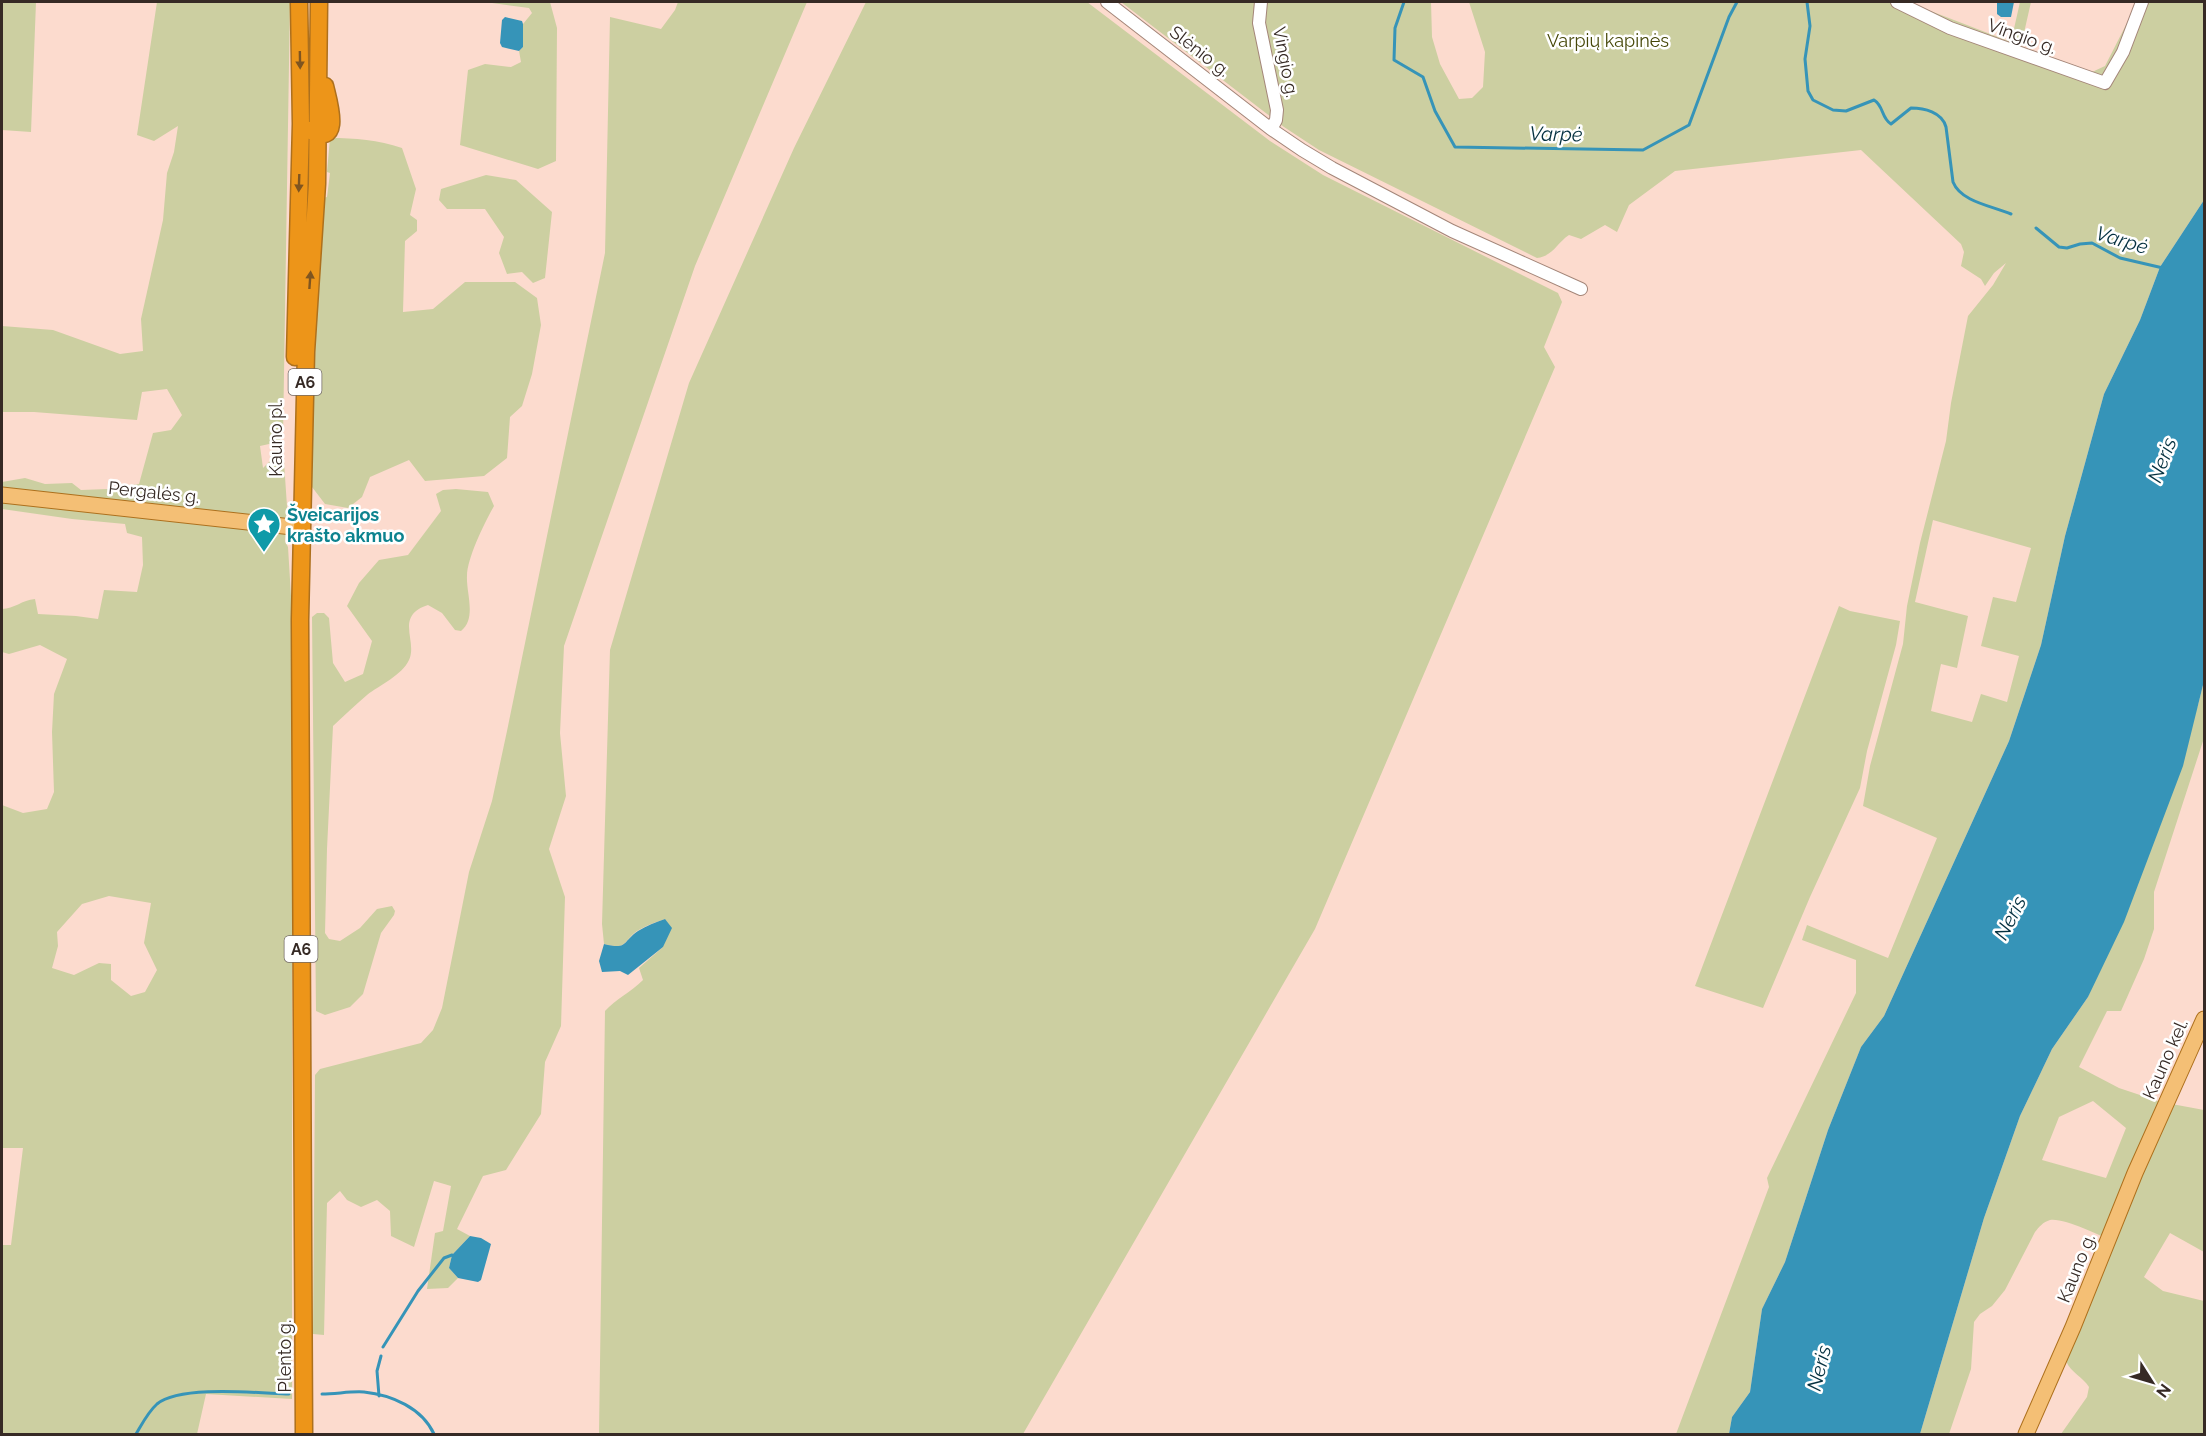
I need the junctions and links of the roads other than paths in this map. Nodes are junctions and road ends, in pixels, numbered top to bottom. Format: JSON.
{"nodes":[{"id":1,"x":299,"y":2,"type":"edge"},
{"id":2,"x":319,"y":2,"type":"edge"},
{"id":3,"x":1107,"y":2,"type":"edge"},
{"id":4,"x":1261,"y":2,"type":"edge"},
{"id":5,"x":1896,"y":2,"type":"edge"},
{"id":6,"x":2142,"y":2,"type":"edge"},
{"id":7,"x":300,"y":124,"type":"junction"},
{"id":8,"x":1271,"y":129,"type":"junction"},
{"id":9,"x":318,"y":133,"type":"junction"},
{"id":10,"x":1581,"y":289,"type":"dead end"},
{"id":11,"x":2,"y":495,"type":"edge"},
{"id":12,"x":302,"y":528,"type":"junction"},
{"id":13,"x":2205,"y":1019,"type":"edge"},
{"id":14,"x":2161,"y":1115,"type":"joint"},
{"id":15,"x":304,"y":1434,"type":"edge"},
{"id":16,"x":2026,"y":1434,"type":"edge"}],
"edges":[{"from":1,"to":7,"type":"highway","name":"Kauno pl.","number":"A6","one_way":true},
{"from":2,"to":9,"type":"highway"},
{"from":3,"to":8,"type":"street","name":"Slėnio g."},
{"from":4,"to":8,"type":"street","name":"Vingio g."},
{"from":5,"to":6,"type":"street","name":"Vingio g."},
{"from":7,"to":9,"type":"highway"},
{"from":7,"to":12,"type":"highway","name":"Kauno pl.","number":"A6","one_way":true},
{"from":8,"to":10,"type":"street","name":"Slėnio g."},
{"from":12,"to":9,"type":"highway","name":"Kauno pl.","number":"A6","one_way":true},
{"from":11,"to":12,"type":"main road","name":"Pergalės g."},
{"from":12,"to":15,"type":"highway","name":"Plento g.","number":"A6"},
{"from":13,"to":14,"type":"main road","name":"Kauno kel."},
{"from":14,"to":16,"type":"main road","name":"Kauno g."}]}
